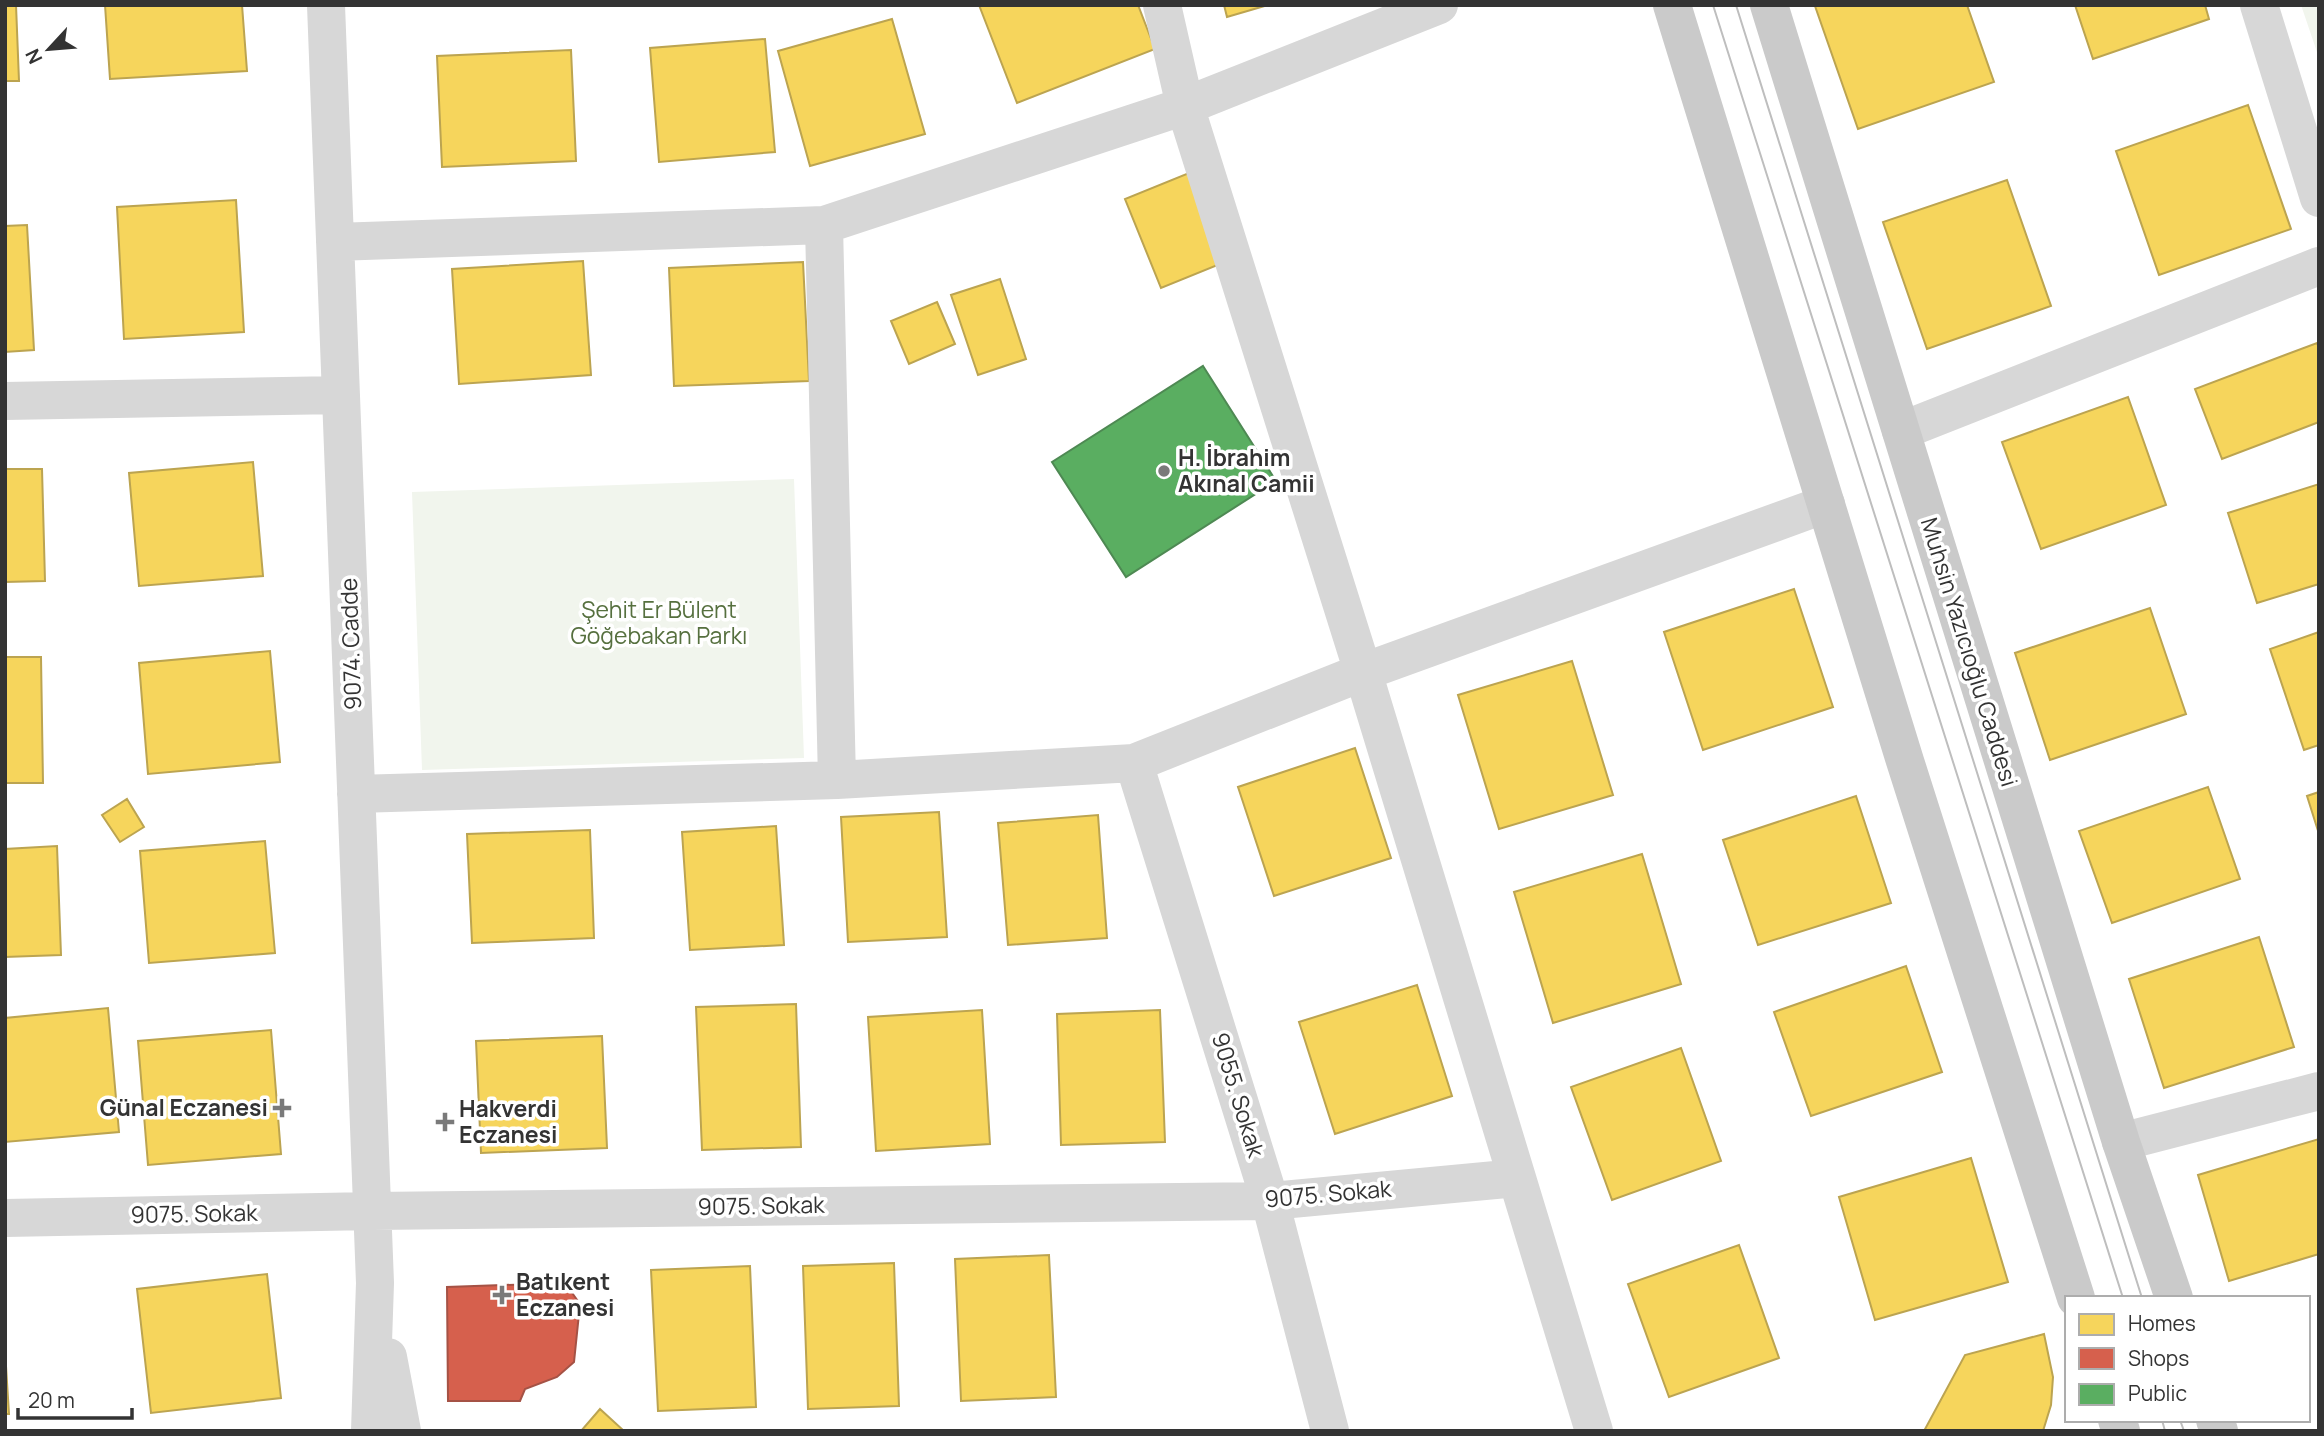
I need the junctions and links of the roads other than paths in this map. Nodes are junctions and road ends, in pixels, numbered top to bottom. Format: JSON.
{"nodes":[{"id":1,"x":326,"y":5,"type":"edge"},
{"id":2,"x":1162,"y":5,"type":"edge"},
{"id":3,"x":1439,"y":5,"type":"edge"},
{"id":4,"x":1672,"y":5,"type":"edge"},
{"id":5,"x":1769,"y":5,"type":"edge"},
{"id":6,"x":2259,"y":5,"type":"edge"},
{"id":7,"x":1185,"y":106,"type":"junction"},
{"id":8,"x":2319,"y":198,"type":"edge"},
{"id":9,"x":824,"y":225,"type":"junction"},
{"id":10,"x":335,"y":242,"type":"junction"},
{"id":11,"x":2319,"y":266,"type":"edge"},
{"id":12,"x":341,"y":395,"type":"junction"},
{"id":13,"x":5,"y":401,"type":"edge"},
{"id":14,"x":1901,"y":431,"type":"junction"},
{"id":15,"x":1826,"y":505,"type":"junction"},
{"id":16,"x":1363,"y":672,"type":"junction"},
{"id":17,"x":1134,"y":763,"type":"junction"},
{"id":18,"x":837,"y":780,"type":"junction"},
{"id":19,"x":356,"y":794,"type":"junction"},
{"id":20,"x":2319,"y":1091,"type":"edge"},
{"id":21,"x":2121,"y":1142,"type":"junction"},
{"id":22,"x":1517,"y":1178,"type":"junction"},
{"id":23,"x":1270,"y":1200,"type":"junction"},
{"id":24,"x":372,"y":1210,"type":"junction"},
{"id":25,"x":5,"y":1218,"type":"edge"},
{"id":26,"x":374,"y":1283,"type":"junction"},
{"id":27,"x":2075,"y":1296,"type":"edge"},
{"id":28,"x":2173,"y":1296,"type":"edge"},
{"id":29,"x":370,"y":1431,"type":"edge"},
{"id":30,"x":402,"y":1431,"type":"edge"},
{"id":31,"x":1330,"y":1431,"type":"edge"},
{"id":32,"x":1594,"y":1431,"type":"edge"}],
"edges":[{"from":1,"to":10,"type":"street","name":"9074. Cadde"},
{"from":2,"to":7,"type":"street"},
{"from":3,"to":7,"type":"street"},
{"from":4,"to":15,"type":"main road"},
{"from":5,"to":14,"type":"main road","name":"Muhsin Yazıcıoğlu Caddesi"},
{"from":6,"to":8,"type":"street"},
{"from":7,"to":9,"type":"street"},
{"from":7,"to":16,"type":"street"},
{"from":9,"to":10,"type":"street"},
{"from":9,"to":18,"type":"street"},
{"from":10,"to":12,"type":"street","name":"9074. Cadde"},
{"from":11,"to":14,"type":"street"},
{"from":12,"to":13,"type":"street"},
{"from":12,"to":19,"type":"street","name":"9074. Cadde"},
{"from":14,"to":21,"type":"main road","name":"Muhsin Yazıcıoğlu Caddesi"},
{"from":15,"to":16,"type":"street"},
{"from":15,"to":27,"type":"main road"},
{"from":16,"to":17,"type":"street"},
{"from":16,"to":22,"type":"street"},
{"from":17,"to":18,"type":"street"},
{"from":17,"to":23,"type":"street","name":"9055. Sokak"},
{"from":18,"to":19,"type":"street"},
{"from":19,"to":24,"type":"street","name":"9074. Cadde"},
{"from":20,"to":21,"type":"street"},
{"from":21,"to":28,"type":"main road","name":"Muhsin Yazıcıoğlu Caddesi"},
{"from":22,"to":23,"type":"street","name":"9075. Sokak"},
{"from":22,"to":32,"type":"street"},
{"from":23,"to":24,"type":"street","name":"9075. Sokak"},
{"from":23,"to":31,"type":"street","name":"9055. Sokak"},
{"from":24,"to":25,"type":"street","name":"9075. Sokak"},
{"from":24,"to":26,"type":"street","name":"9074. Cadde"},
{"from":26,"to":29,"type":"street"},
{"from":26,"to":30,"type":"street"}]}
